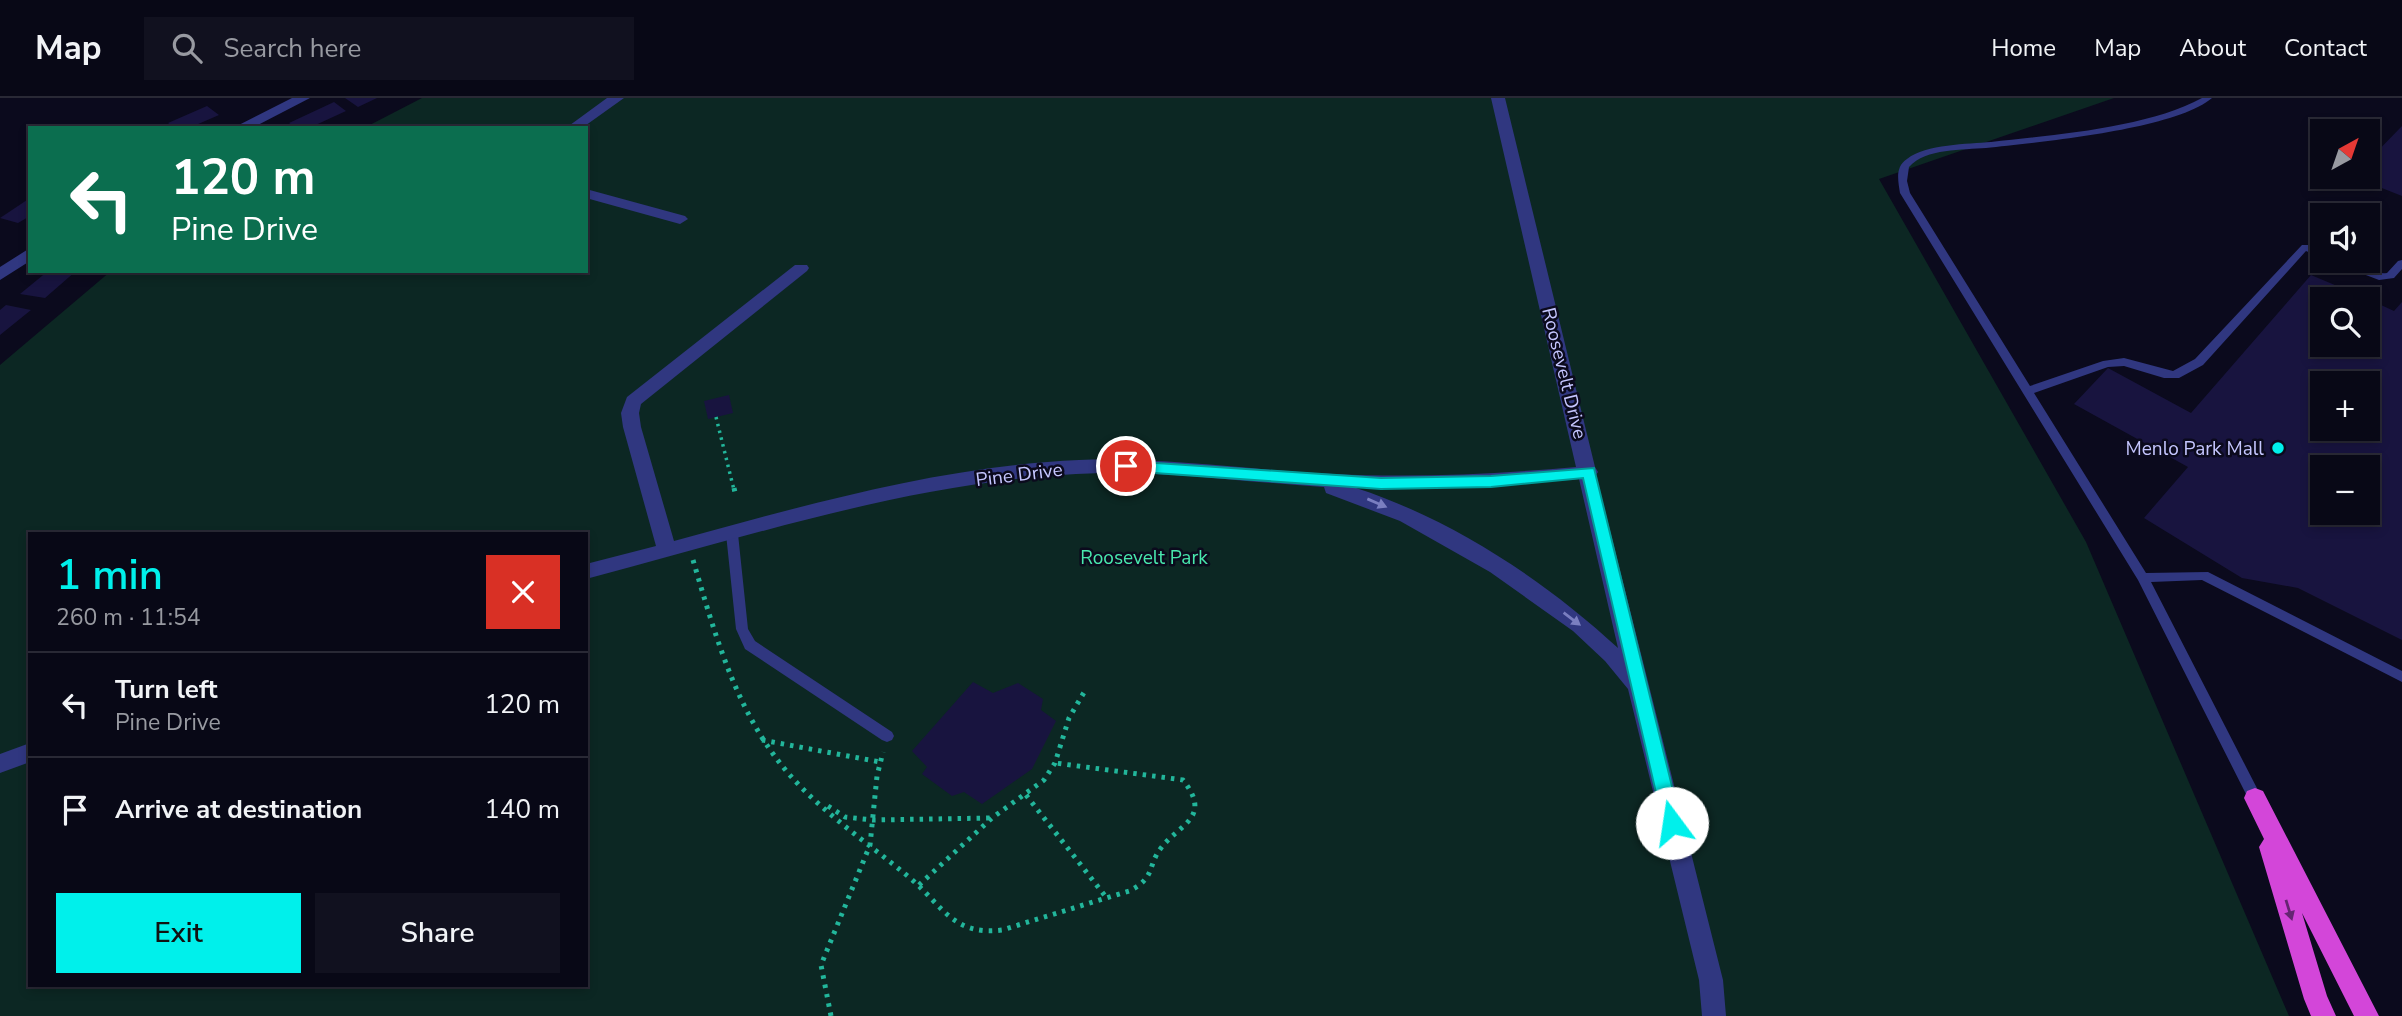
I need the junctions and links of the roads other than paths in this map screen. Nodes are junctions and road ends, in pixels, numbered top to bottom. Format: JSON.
{"nodes":[{"id":1,"x":303,"y":98,"type":"edge"},
{"id":2,"x":617,"y":98,"type":"edge"},
{"id":3,"x":1498,"y":98,"type":"edge"},
{"id":4,"x":2208,"y":98,"type":"edge"},
{"id":5,"x":244,"y":126,"type":"edge"},
{"id":6,"x":575,"y":126,"type":"edge"},
{"id":7,"x":588,"y":194,"type":"edge"},
{"id":8,"x":680,"y":219,"type":"dead end"},
{"id":9,"x":2310,"y":250,"type":"edge"},
{"id":10,"x":28,"y":254,"type":"edge"},
{"id":11,"x":2402,"y":263,"type":"edge"},
{"id":12,"x":801,"y":268,"type":"dead end"},
{"id":13,"x":2368,"y":273,"type":"edge"},
{"id":14,"x":0,"y":275,"type":"edge"},
{"id":15,"x":2028,"y":391,"type":"junction"},
{"id":16,"x":1589,"y":472,"type":"junction"},
{"id":17,"x":1288,"y":478,"type":"junction"},
{"id":18,"x":732,"y":534,"type":"junction"},
{"id":19,"x":667,"y":551,"type":"junction"},
{"id":20,"x":588,"y":571,"type":"edge"},
{"id":21,"x":2143,"y":578,"type":"junction"},
{"id":22,"x":2402,"y":677,"type":"edge"},
{"id":23,"x":1639,"y":693,"type":"junction"},
{"id":24,"x":887,"y":736,"type":"road end"},
{"id":25,"x":28,"y":753,"type":"edge"},
{"id":26,"x":0,"y":764,"type":"edge"},
{"id":27,"x":2255,"y":798,"type":"junction"},
{"id":28,"x":1714,"y":1016,"type":"edge"},
{"id":29,"x":2324,"y":1016,"type":"edge"},
{"id":30,"x":2367,"y":1016,"type":"edge"}],
"edges":[{"from":1,"to":5,"type":"street"},
{"from":2,"to":6,"type":"street"},
{"from":3,"to":16,"type":"street","name":"Roosevelt Drive"},
{"from":4,"to":15,"type":"lane"},
{"from":7,"to":8,"type":"street"},
{"from":9,"to":15,"type":"lane"},
{"from":10,"to":14,"type":"street"},
{"from":11,"to":13,"type":"lane"},
{"from":12,"to":19,"type":"street"},
{"from":15,"to":21,"type":"lane"},
{"from":16,"to":17,"type":"street","name":"Pine Drive"},
{"from":16,"to":23,"type":"street","name":"Roosevelt Drive"},
{"from":17,"to":18,"type":"street","name":"Pine Drive"},
{"from":17,"to":23,"type":"street","one_way":true},
{"from":18,"to":19,"type":"street","name":"Pine Drive"},
{"from":18,"to":24,"type":"lane"},
{"from":19,"to":20,"type":"street","name":"Pine Drive"},
{"from":21,"to":22,"type":"lane"},
{"from":21,"to":27,"type":"lane"},
{"from":23,"to":28,"type":"street","name":"Roosevelt Drive"},
{"from":25,"to":26,"type":"street"},
{"from":27,"to":29,"type":"highway","one_way":true},
{"from":27,"to":30,"type":"highway"}]}
